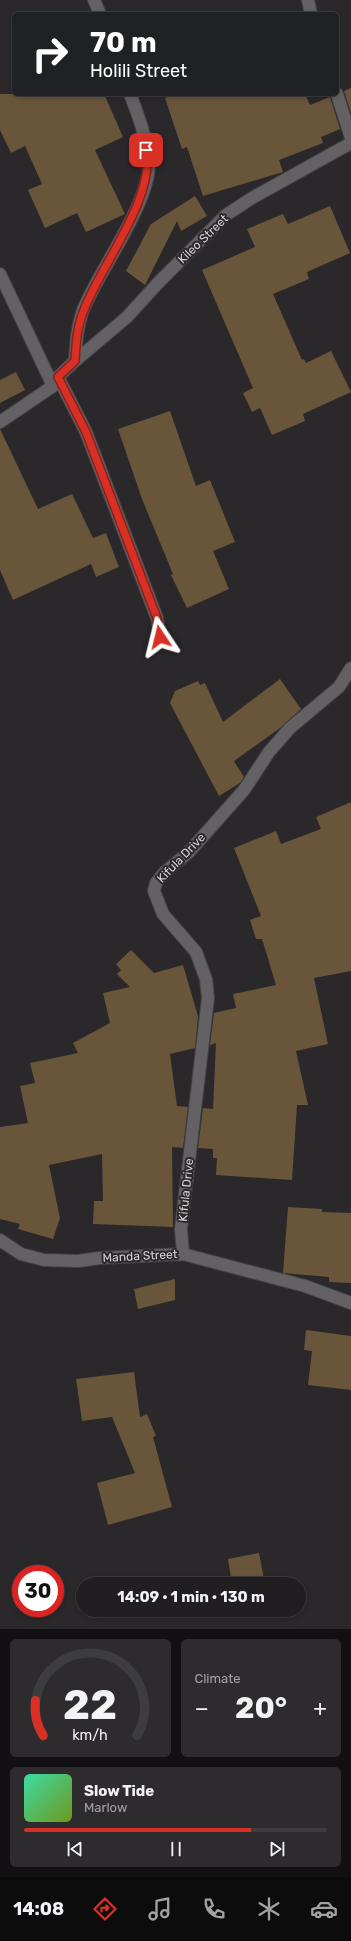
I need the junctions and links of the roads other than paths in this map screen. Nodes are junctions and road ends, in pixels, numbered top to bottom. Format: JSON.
{"nodes":[{"id":1,"x":94,"y":0,"type":"edge"},
{"id":2,"x":308,"y":0,"type":"edge"},
{"id":3,"x":99,"y":12,"type":"edge"},
{"id":4,"x":311,"y":12,"type":"edge"},
{"id":5,"x":131,"y":96,"type":"edge"},
{"id":6,"x":338,"y":96,"type":"edge"},
{"id":7,"x":351,"y":138,"type":"edge"},
{"id":8,"x":351,"y":143,"type":"edge"},
{"id":9,"x":0,"y":274,"type":"edge"},
{"id":10,"x":75,"y":361,"type":"junction"},
{"id":11,"x":56,"y":382,"type":"junction"},
{"id":12,"x":0,"y":422,"type":"edge"},
{"id":13,"x":160,"y":637,"type":"dead end"},
{"id":14,"x":351,"y":668,"type":"edge"},
{"id":15,"x":0,"y":1240,"type":"edge"},
{"id":16,"x":183,"y":1254,"type":"junction"},
{"id":17,"x":351,"y":1303,"type":"edge"}],
"edges":[{"from":1,"to":3,"type":"street"},
{"from":2,"to":4,"type":"street"},
{"from":5,"to":10,"type":"street"},
{"from":6,"to":7,"type":"street"},
{"from":8,"to":10,"type":"street","name":"Kileo Street"},
{"from":9,"to":11,"type":"street"},
{"from":10,"to":11,"type":"street","name":"Kileo Street"},
{"from":11,"to":12,"type":"street","name":"Kileo Street"},
{"from":11,"to":13,"type":"street"},
{"from":14,"to":16,"type":"street","name":"Kifula Drive"},
{"from":15,"to":16,"type":"street","name":"Manda Street"},
{"from":16,"to":17,"type":"street","name":"Manda Street"}]}
